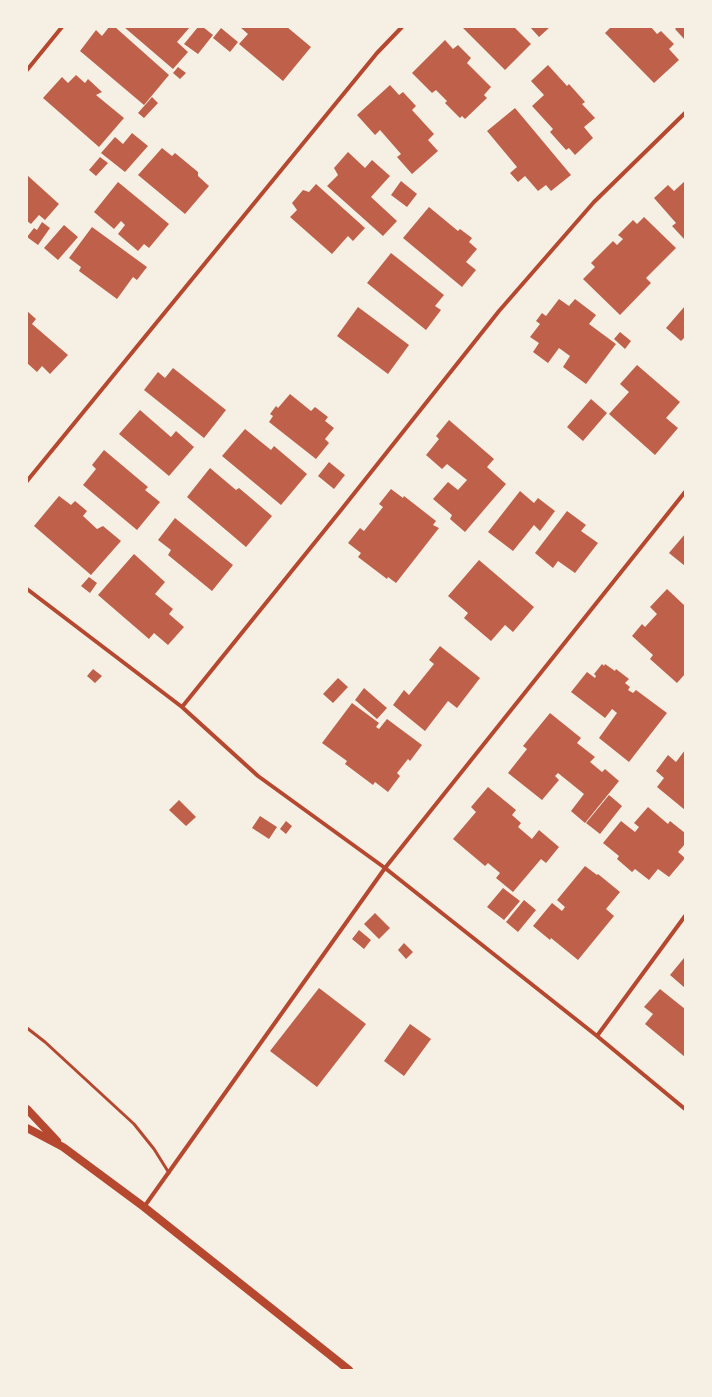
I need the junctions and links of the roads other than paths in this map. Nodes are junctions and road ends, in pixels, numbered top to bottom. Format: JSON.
{"nodes":[{"id":1,"x":62,"y":27,"type":"edge"},
{"id":2,"x":402,"y":27,"type":"edge"},
{"id":3,"x":27,"y":70,"type":"edge"},
{"id":4,"x":685,"y":113,"type":"edge"},
{"id":5,"x":27,"y":481,"type":"edge"},
{"id":6,"x":685,"y":492,"type":"edge"},
{"id":7,"x":27,"y":589,"type":"edge"},
{"id":8,"x":182,"y":707,"type":"junction"},
{"id":9,"x":385,"y":868,"type":"junction"},
{"id":10,"x":685,"y":916,"type":"edge"},
{"id":11,"x":27,"y":1028,"type":"edge"},
{"id":12,"x":597,"y":1036,"type":"junction"},
{"id":13,"x":27,"y":1109,"type":"edge"},
{"id":14,"x":685,"y":1109,"type":"edge"},
{"id":15,"x":27,"y":1128,"type":"edge"},
{"id":16,"x":63,"y":1147,"type":"junction"},
{"id":17,"x":169,"y":1173,"type":"junction"},
{"id":18,"x":144,"y":1207,"type":"junction"},
{"id":19,"x":349,"y":1370,"type":"edge"}],
"edges":[{"from":1,"to":3,"type":"street"},
{"from":2,"to":5,"type":"street"},
{"from":4,"to":8,"type":"street"},
{"from":6,"to":9,"type":"street"},
{"from":7,"to":8,"type":"street"},
{"from":8,"to":9,"type":"street"},
{"from":9,"to":12,"type":"street"},
{"from":9,"to":17,"type":"street"},
{"from":10,"to":12,"type":"street"},
{"from":11,"to":17,"type":"lane"},
{"from":12,"to":14,"type":"street"},
{"from":13,"to":16,"type":"main road"},
{"from":15,"to":16,"type":"main road"},
{"from":16,"to":18,"type":"main road"},
{"from":17,"to":18,"type":"street"},
{"from":18,"to":19,"type":"main road"}]}
